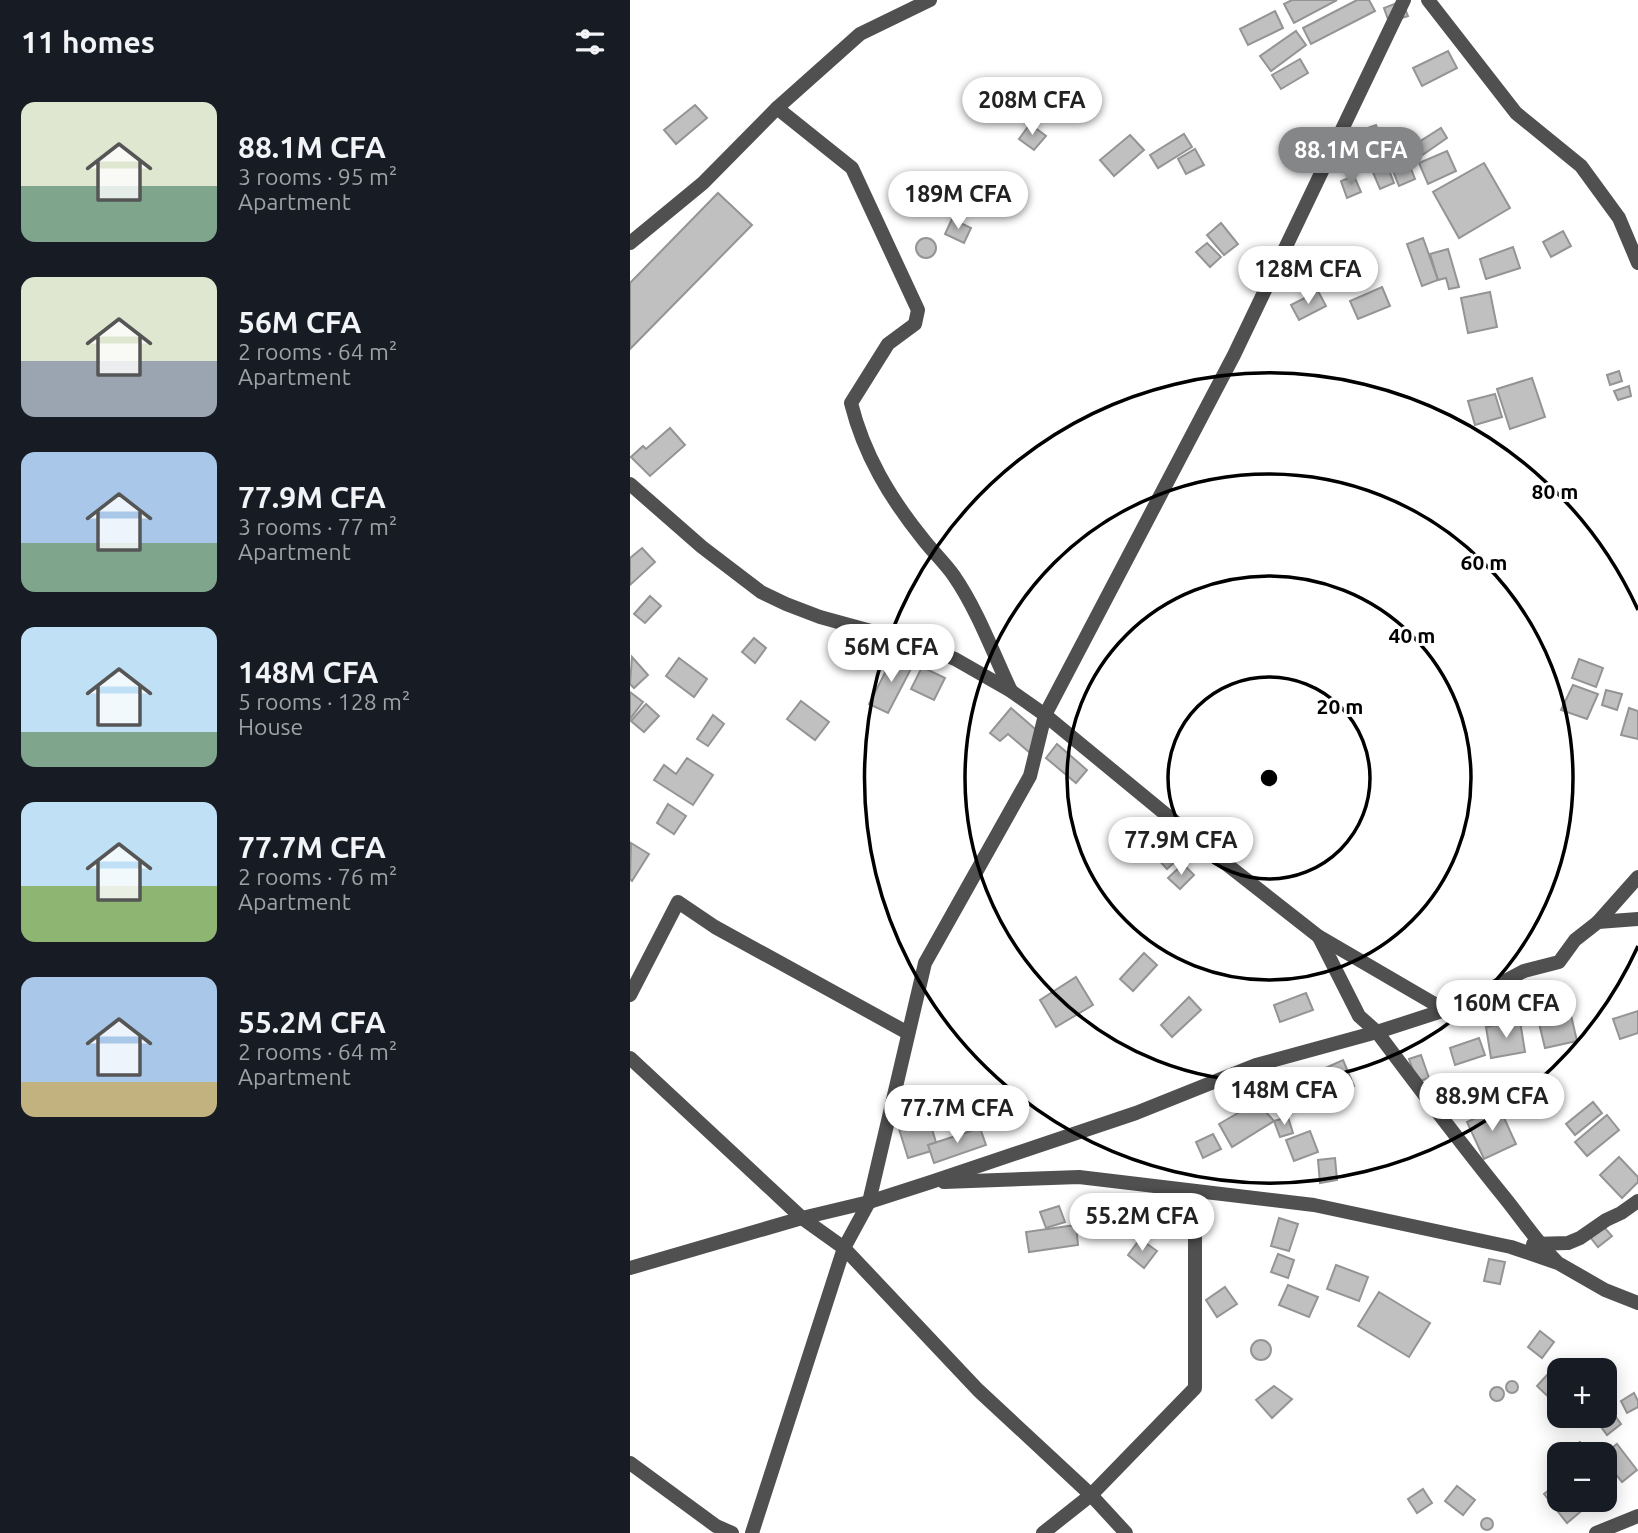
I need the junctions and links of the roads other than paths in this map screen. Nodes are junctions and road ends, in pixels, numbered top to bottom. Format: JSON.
{"nodes":[{"id":1,"x":930,"y":0,"type":"edge"},
{"id":2,"x":1404,"y":0,"type":"edge"},
{"id":3,"x":1428,"y":0,"type":"edge"},
{"id":4,"x":777,"y":108,"type":"junction"},
{"id":5,"x":630,"y":243,"type":"edge"},
{"id":6,"x":1638,"y":263,"type":"edge"},
{"id":7,"x":630,"y":484,"type":"edge"},
{"id":8,"x":1011,"y":691,"type":"junction"},
{"id":9,"x":1045,"y":715,"type":"junction"},
{"id":10,"x":1638,"y":877,"type":"edge"},
{"id":11,"x":1638,"y":919,"type":"edge"},
{"id":12,"x":1598,"y":922,"type":"junction"},
{"id":13,"x":1318,"y":936,"type":"junction"},
{"id":14,"x":630,"y":995,"type":"edge"},
{"id":15,"x":1446,"y":1010,"type":"junction"},
{"id":16,"x":1377,"y":1032,"type":"junction"},
{"id":17,"x":908,"y":1034,"type":"junction"},
{"id":18,"x":630,"y":1058,"type":"edge"},
{"id":19,"x":931,"y":1182,"type":"junction"},
{"id":20,"x":1195,"y":1191,"type":"junction"},
{"id":21,"x":1638,"y":1201,"type":"edge"},
{"id":22,"x":869,"y":1202,"type":"junction"},
{"id":23,"x":802,"y":1218,"type":"junction"},
{"id":24,"x":1538,"y":1243,"type":"junction"},
{"id":25,"x":1511,"y":1247,"type":"junction"},
{"id":26,"x":844,"y":1248,"type":"junction"},
{"id":27,"x":1558,"y":1263,"type":"junction"},
{"id":28,"x":630,"y":1268,"type":"edge"},
{"id":29,"x":1638,"y":1303,"type":"edge"},
{"id":30,"x":630,"y":1463,"type":"edge"},
{"id":31,"x":1091,"y":1495,"type":"junction"},
{"id":32,"x":1638,"y":1516,"type":"edge"},
{"id":33,"x":732,"y":1533,"type":"edge"},
{"id":34,"x":752,"y":1533,"type":"edge"},
{"id":35,"x":1043,"y":1533,"type":"edge"},
{"id":36,"x":1126,"y":1533,"type":"edge"},
{"id":37,"x":1596,"y":1533,"type":"edge"}],
"edges":[{"from":1,"to":4,"type":"street"},
{"from":2,"to":9,"type":"street"},
{"from":3,"to":6,"type":"street"},
{"from":4,"to":5,"type":"street"},
{"from":4,"to":8,"type":"street"},
{"from":7,"to":8,"type":"street"},
{"from":8,"to":9,"type":"street"},
{"from":9,"to":13,"type":"street"},
{"from":9,"to":17,"type":"street"},
{"from":10,"to":12,"type":"street"},
{"from":11,"to":12,"type":"street"},
{"from":12,"to":15,"type":"street"},
{"from":13,"to":15,"type":"street"},
{"from":13,"to":16,"type":"street"},
{"from":14,"to":17,"type":"street"},
{"from":15,"to":16,"type":"street"},
{"from":16,"to":19,"type":"street"},
{"from":16,"to":24,"type":"street"},
{"from":17,"to":22,"type":"street"},
{"from":18,"to":23,"type":"street"},
{"from":19,"to":20,"type":"street"},
{"from":19,"to":22,"type":"street"},
{"from":20,"to":25,"type":"street"},
{"from":20,"to":31,"type":"street"},
{"from":21,"to":24,"type":"street"},
{"from":22,"to":23,"type":"street"},
{"from":22,"to":26,"type":"street"},
{"from":23,"to":26,"type":"street"},
{"from":23,"to":28,"type":"street"},
{"from":24,"to":25,"type":"street"},
{"from":24,"to":27,"type":"street"},
{"from":25,"to":27,"type":"street"},
{"from":26,"to":31,"type":"street"},
{"from":26,"to":34,"type":"street"},
{"from":27,"to":29,"type":"street"},
{"from":30,"to":33,"type":"street"},
{"from":31,"to":35,"type":"street"},
{"from":31,"to":36,"type":"street"},
{"from":32,"to":37,"type":"street"}]}
